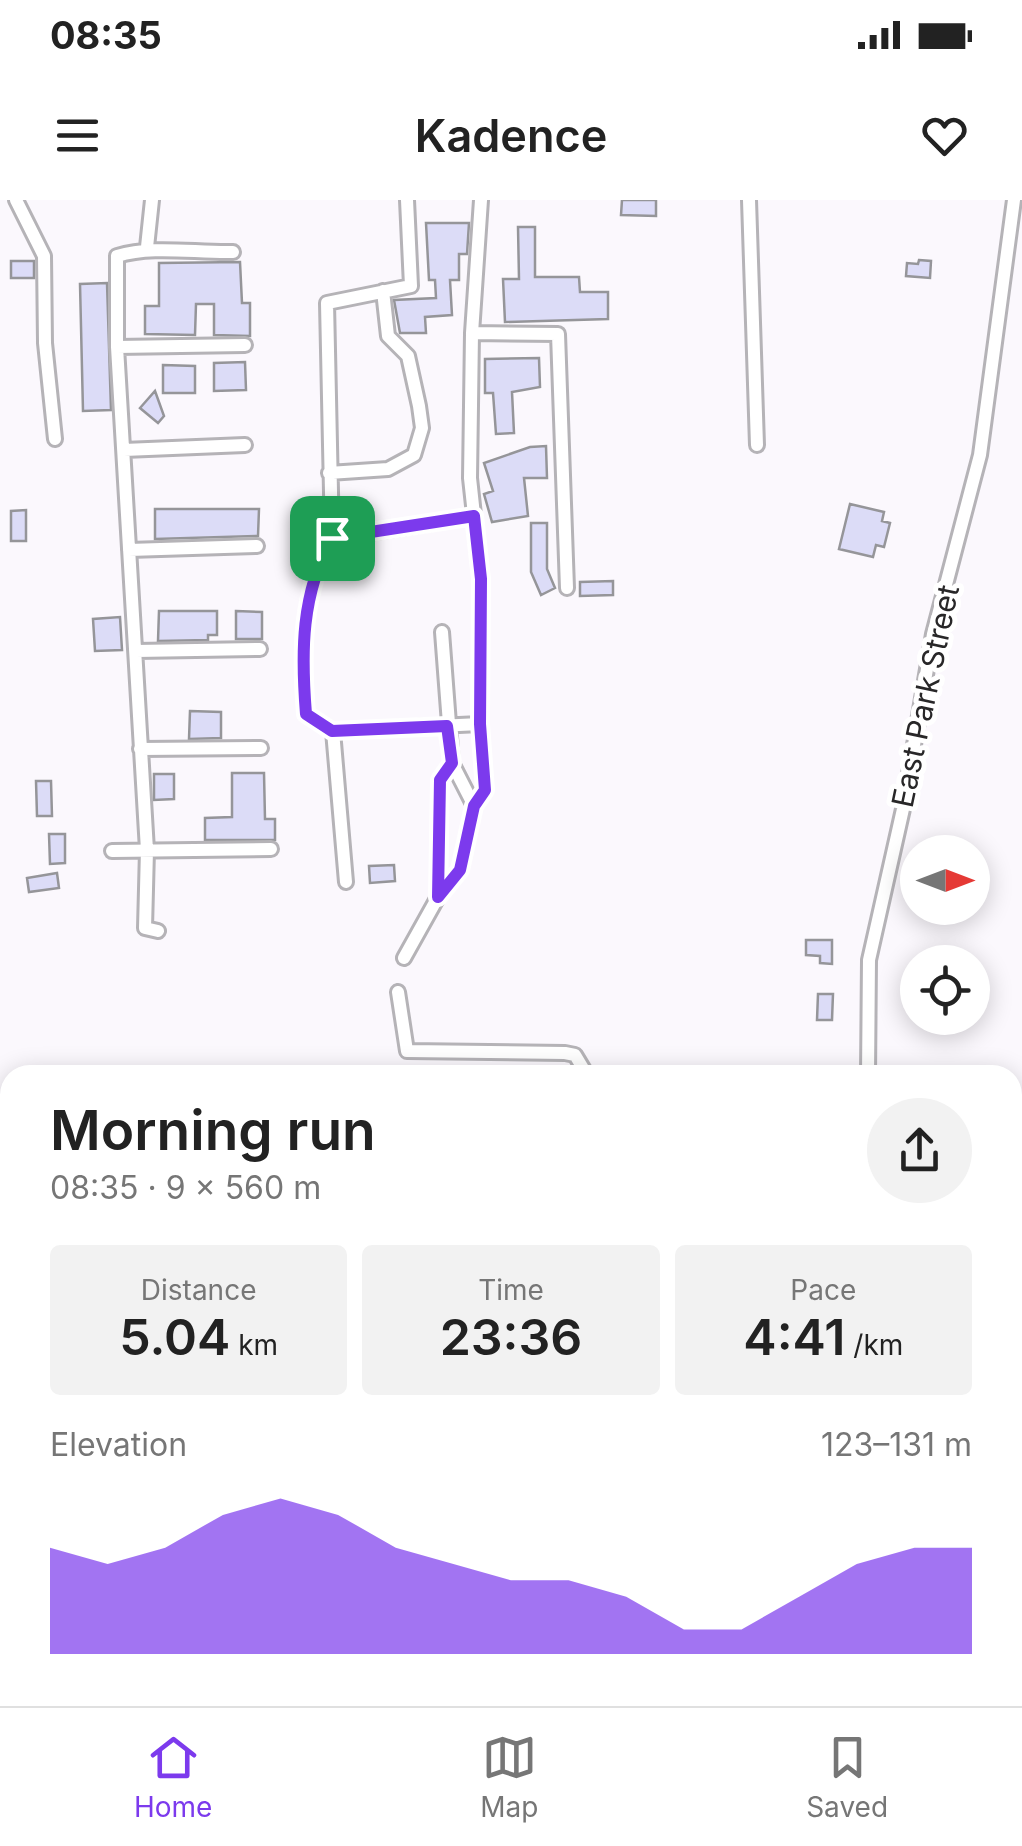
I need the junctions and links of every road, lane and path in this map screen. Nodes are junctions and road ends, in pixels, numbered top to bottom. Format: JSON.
{"nodes":[{"id":1,"x":16,"y":200,"type":"edge"},
{"id":2,"x":152,"y":200,"type":"edge"},
{"id":3,"x":407,"y":200,"type":"edge"},
{"id":4,"x":481,"y":200,"type":"edge"},
{"id":5,"x":749,"y":200,"type":"edge"},
{"id":6,"x":1014,"y":200,"type":"edge"},
{"id":7,"x":148,"y":247,"type":"junction"},
{"id":8,"x":233,"y":252,"type":"dead end"},
{"id":9,"x":383,"y":291,"type":"junction"},
{"id":10,"x":472,"y":333,"type":"junction"},
{"id":11,"x":245,"y":345,"type":"dead end"},
{"id":12,"x":118,"y":347,"type":"junction"},
{"id":13,"x":55,"y":439,"type":"dead end"},
{"id":14,"x":245,"y":445,"type":"dead end"},
{"id":15,"x":757,"y":445,"type":"dead end"},
{"id":16,"x":124,"y":450,"type":"junction"},
{"id":17,"x":330,"y":473,"type":"junction"},
{"id":18,"x":474,"y":516,"type":"junction"},
{"id":19,"x":332,"y":538,"type":"junction"},
{"id":20,"x":257,"y":546,"type":"dead end"},
{"id":21,"x":129,"y":550,"type":"junction"},
{"id":22,"x":567,"y":588,"type":"dead end"},
{"id":23,"x":442,"y":632,"type":"dead end"},
{"id":24,"x":260,"y":649,"type":"dead end"},
{"id":25,"x":136,"y":651,"type":"junction"},
{"id":26,"x":480,"y":724,"type":"junction"},
{"id":27,"x":447,"y":726,"type":"junction"},
{"id":28,"x":332,"y":731,"type":"junction"},
{"id":29,"x":261,"y":748,"type":"dead end"},
{"id":30,"x":140,"y":749,"type":"junction"},
{"id":31,"x":452,"y":763,"type":"junction"},
{"id":32,"x":474,"y":806,"type":"junction"},
{"id":33,"x":270,"y":849,"type":"dead end"},
{"id":34,"x":147,"y":850,"type":"junction"},
{"id":35,"x":112,"y":851,"type":"dead end"},
{"id":36,"x":346,"y":882,"type":"dead end"},
{"id":37,"x":438,"y":897,"type":"junction"},
{"id":38,"x":158,"y":931,"type":"dead end"},
{"id":39,"x":404,"y":958,"type":"dead end"},
{"id":40,"x":398,"y":992,"type":"dead end"},
{"id":41,"x":581,"y":1065,"type":"edge"},
{"id":42,"x":868,"y":1065,"type":"edge"}],
"edges":[{"from":1,"to":13,"type":"street"},
{"from":2,"to":7,"type":"street"},
{"from":3,"to":9,"type":"street"},
{"from":4,"to":10,"type":"street"},
{"from":5,"to":15,"type":"street"},
{"from":6,"to":42,"type":"street","name":"East Park Street"},
{"from":7,"to":8,"type":"street"},
{"from":7,"to":12,"type":"street"},
{"from":9,"to":17,"type":"street"},
{"from":9,"to":17,"type":"street"},
{"from":10,"to":18,"type":"street"},
{"from":10,"to":22,"type":"street"},
{"from":11,"to":12,"type":"street"},
{"from":12,"to":16,"type":"street"},
{"from":14,"to":16,"type":"street"},
{"from":16,"to":21,"type":"street"},
{"from":17,"to":19,"type":"street"},
{"from":18,"to":19,"type":"street"},
{"from":18,"to":26,"type":"street"},
{"from":19,"to":28,"type":"street"},
{"from":20,"to":21,"type":"street"},
{"from":21,"to":25,"type":"street"},
{"from":23,"to":27,"type":"street"},
{"from":24,"to":25,"type":"street"},
{"from":25,"to":30,"type":"street"},
{"from":26,"to":27,"type":"street"},
{"from":26,"to":32,"type":"street"},
{"from":27,"to":28,"type":"street"},
{"from":27,"to":31,"type":"street"},
{"from":28,"to":36,"type":"street"},
{"from":29,"to":30,"type":"street"},
{"from":30,"to":34,"type":"street"},
{"from":31,"to":32,"type":"street"},
{"from":31,"to":37,"type":"street"},
{"from":32,"to":37,"type":"street"},
{"from":33,"to":34,"type":"street"},
{"from":34,"to":35,"type":"street"},
{"from":34,"to":38,"type":"street"},
{"from":37,"to":39,"type":"street"},
{"from":40,"to":41,"type":"street"}]}
